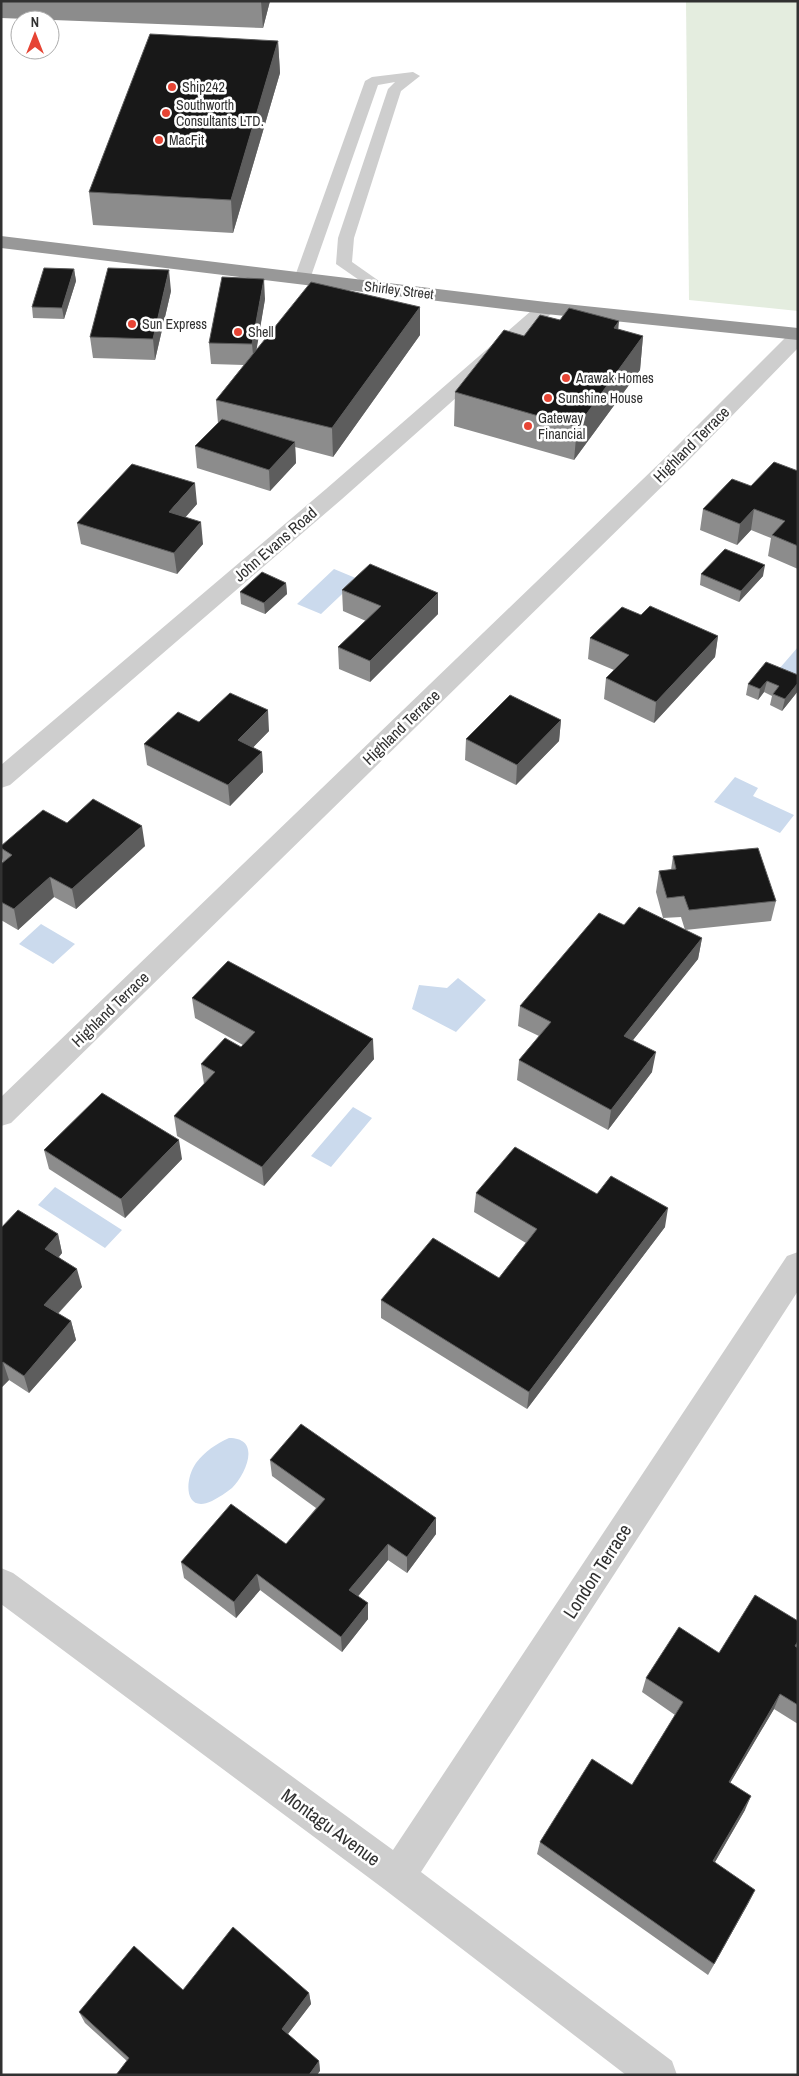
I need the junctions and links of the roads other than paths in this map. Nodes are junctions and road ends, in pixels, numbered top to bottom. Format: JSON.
{"nodes":[{"id":1,"x":1,"y":242,"type":"edge"},
{"id":2,"x":302,"y":279,"type":"junction"},
{"id":3,"x":381,"y":288,"type":"junction"},
{"id":4,"x":546,"y":308,"type":"junction"},
{"id":5,"x":798,"y":335,"type":"edge"},
{"id":6,"x":1,"y":779,"type":"edge"},
{"id":7,"x":1,"y":1116,"type":"edge"},
{"id":8,"x":798,"y":1266,"type":"edge"},
{"id":9,"x":1,"y":1584,"type":"edge"},
{"id":10,"x":397,"y":1876,"type":"junction"},
{"id":11,"x":658,"y":2075,"type":"edge"}],
"edges":[{"from":1,"to":2,"type":"highway","name":"Shirley Street"},
{"from":2,"to":3,"type":"highway","name":"Shirley Street"},
{"from":2,"to":3,"type":"lane"},
{"from":3,"to":4,"type":"highway","name":"Shirley Street"},
{"from":4,"to":5,"type":"highway","name":"Shirley Street"},
{"from":4,"to":6,"type":"street","name":"John Evans Road"},
{"from":5,"to":7,"type":"street","name":"Highland Terrace"},
{"from":8,"to":10,"type":"street","name":"London Terrace"},
{"from":9,"to":10,"type":"street","name":"Montagu Avenue"},
{"from":10,"to":11,"type":"street","name":"Montagu Avenue"}]}
